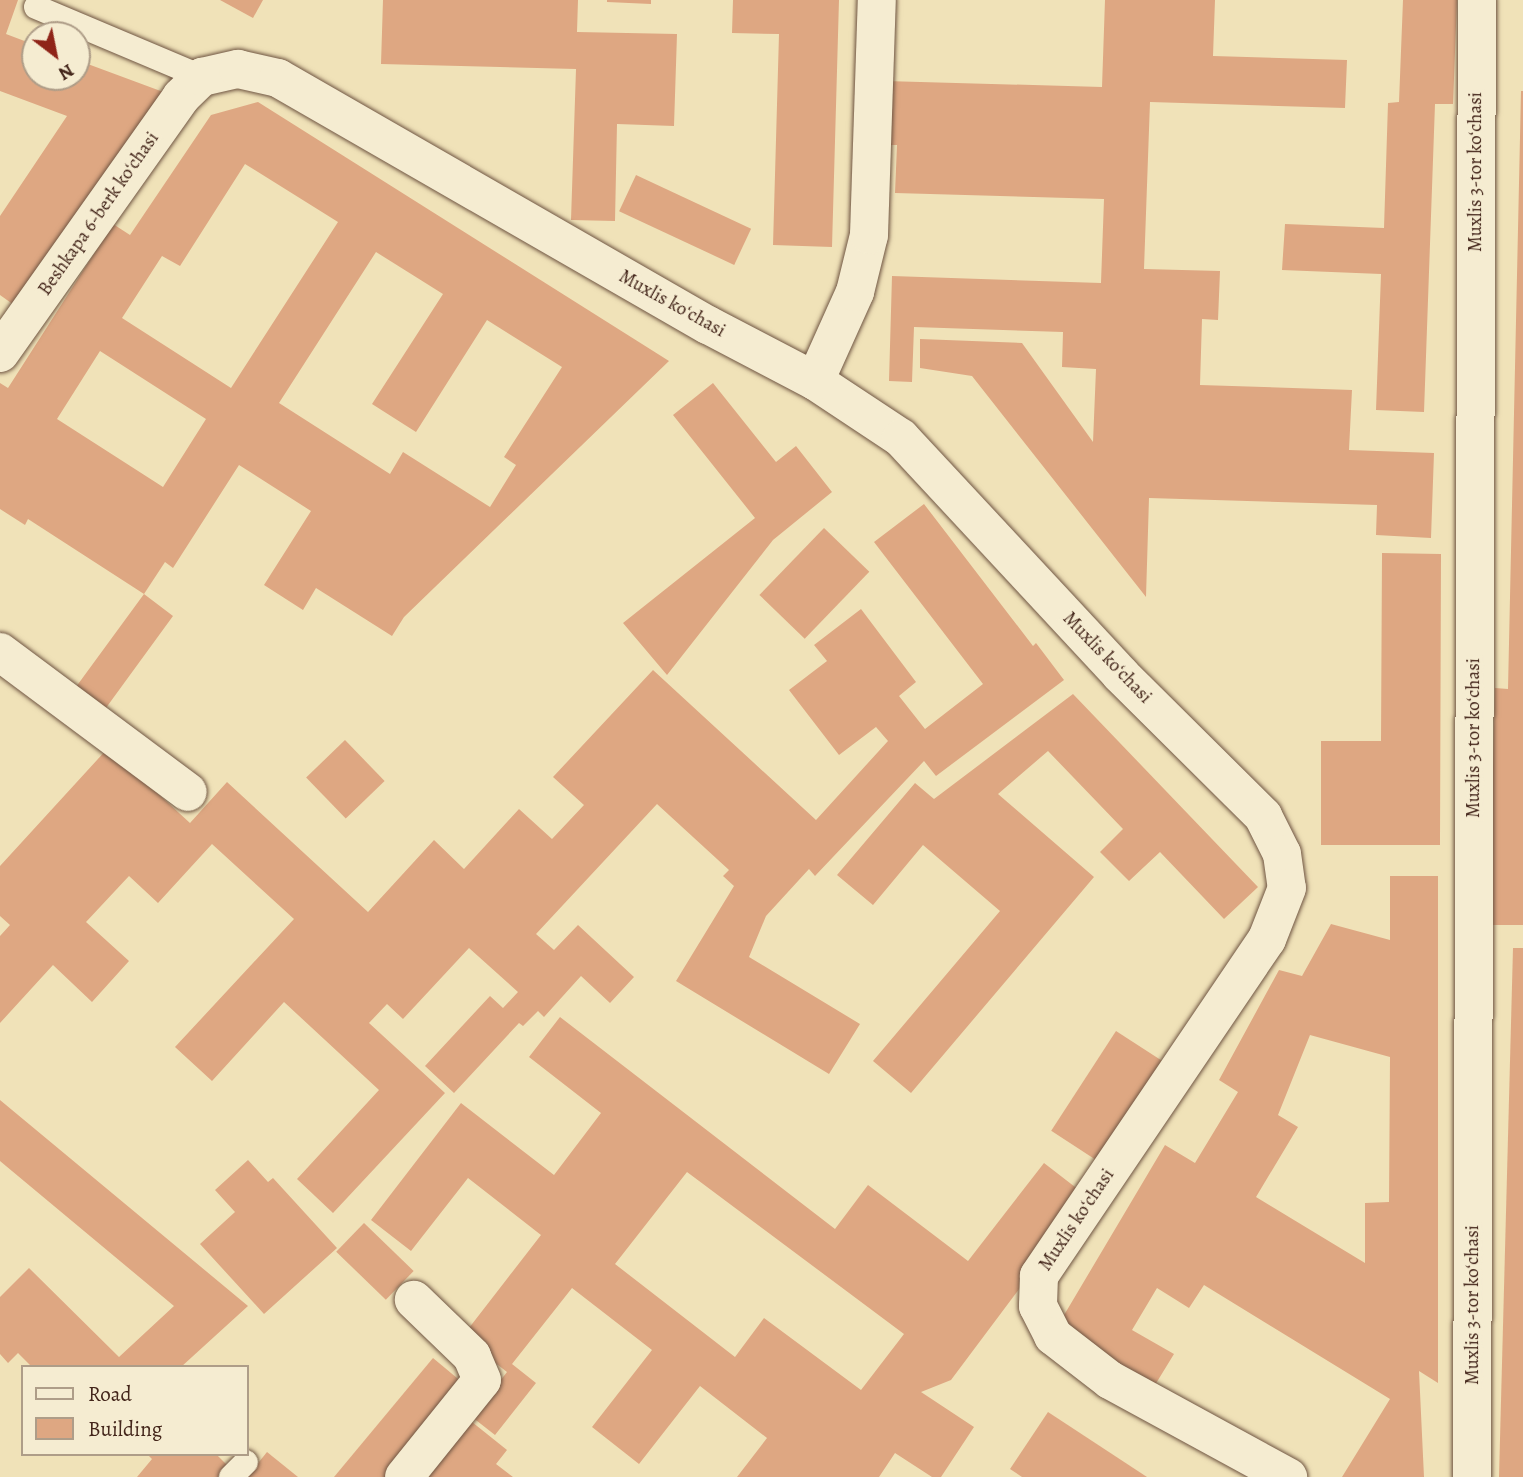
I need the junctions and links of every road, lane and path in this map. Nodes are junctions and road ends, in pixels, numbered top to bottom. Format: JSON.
{"nodes":[{"id":1,"x":877,"y":0,"type":"edge"},
{"id":2,"x":1477,"y":0,"type":"edge"},
{"id":3,"x":36,"y":7,"type":"dead end"},
{"id":4,"x":202,"y":77,"type":"junction"},
{"id":5,"x":0,"y":354,"type":"edge"},
{"id":6,"x":816,"y":381,"type":"junction"},
{"id":7,"x":0,"y":652,"type":"edge"},
{"id":8,"x":188,"y":792,"type":"dead end"},
{"id":9,"x":414,"y":1300,"type":"dead end"},
{"id":10,"x":404,"y":1477,"type":"edge"},
{"id":11,"x":1288,"y":1477,"type":"edge"},
{"id":12,"x":1472,"y":1477,"type":"edge"}],
"edges":[{"from":1,"to":6,"type":"street"},
{"from":2,"to":12,"type":"street","name":"Muxlis 3-tor koʻchasi"},
{"from":3,"to":4,"type":"lane"},
{"from":4,"to":5,"type":"street","name":"Beshkapa 6-berk koʻchasi"},
{"from":4,"to":6,"type":"street","name":"Muxlis koʻchasi"},
{"from":6,"to":11,"type":"street","name":"Muxlis koʻchasi"},
{"from":7,"to":8,"type":"street"},
{"from":9,"to":10,"type":"street"}]}
